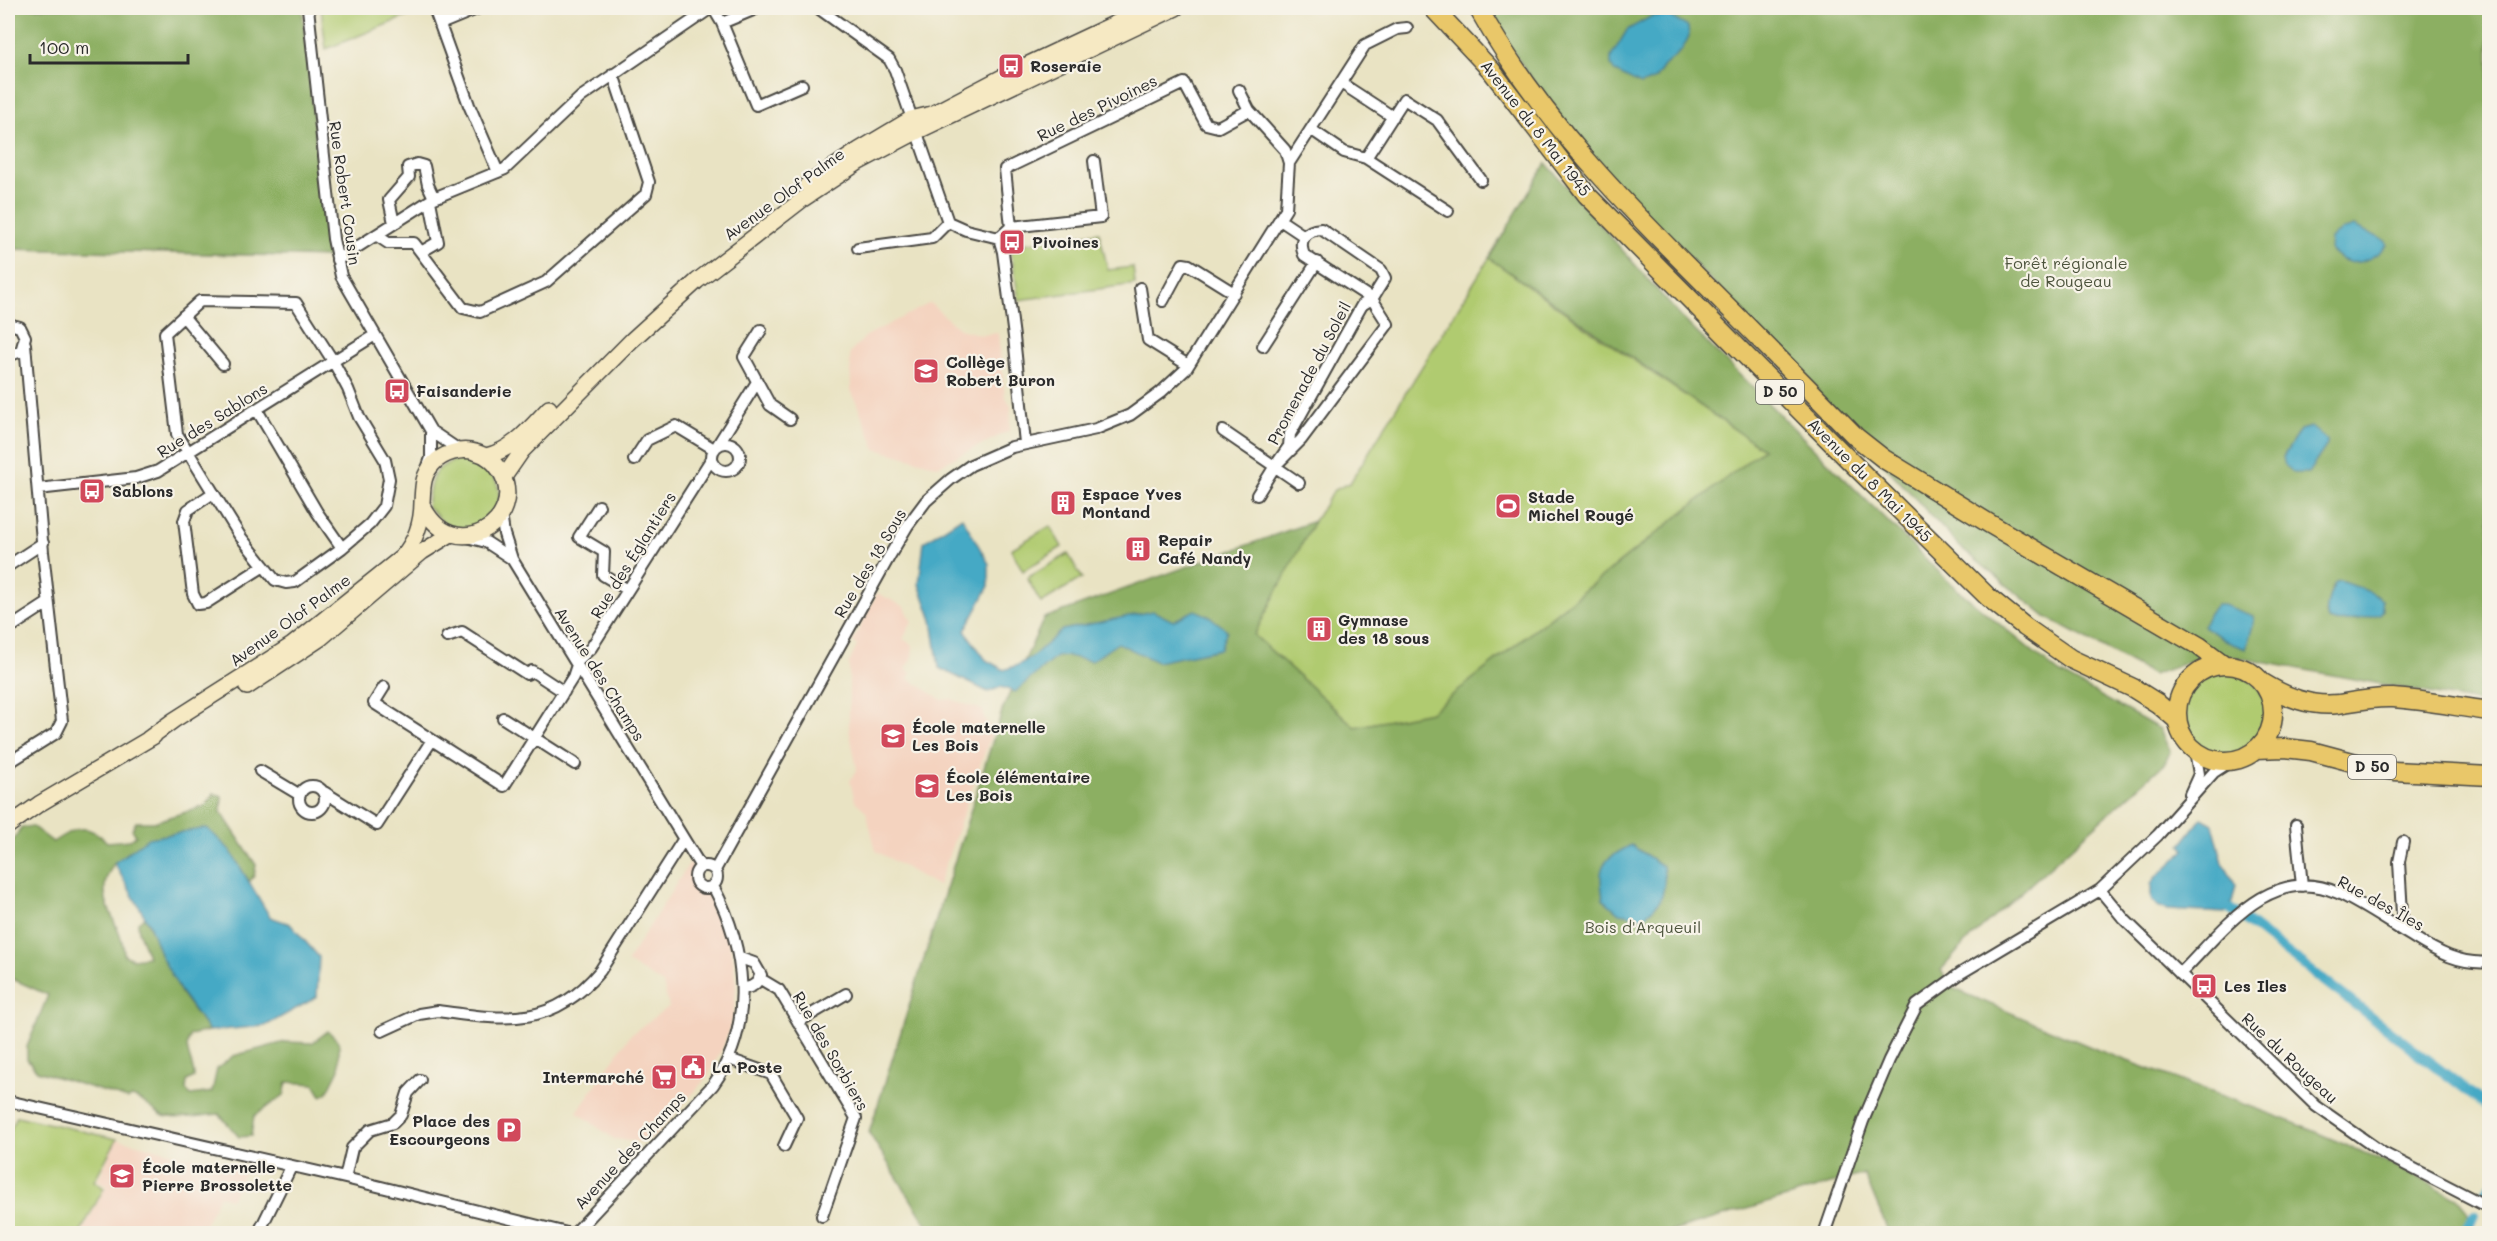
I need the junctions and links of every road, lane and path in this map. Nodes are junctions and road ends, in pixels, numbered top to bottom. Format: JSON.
{"nodes":[{"id":1,"x":309,"y":8,"type":"edge"},
{"id":2,"x":434,"y":8,"type":"edge"},
{"id":3,"x":479,"y":8,"type":"edge"},
{"id":4,"x":712,"y":8,"type":"edge"},
{"id":5,"x":758,"y":8,"type":"edge"},
{"id":6,"x":818,"y":8,"type":"edge"},
{"id":7,"x":1148,"y":8,"type":"edge"},
{"id":8,"x":1176,"y":8,"type":"edge"},
{"id":9,"x":1433,"y":8,"type":"edge"},
{"id":10,"x":1478,"y":8,"type":"edge"},
{"id":11,"x":722,"y":23,"type":"junction"},
{"id":12,"x":440,"y":24,"type":"junction"},
{"id":13,"x":1407,"y":28,"type":"dead end"},
{"id":14,"x":614,"y":74,"type":"junction"},
{"id":15,"x":1341,"y":83,"type":"junction"},
{"id":16,"x":802,"y":85,"type":"dead end"},
{"id":17,"x":1239,"y":90,"type":"dead end"},
{"id":18,"x":1249,"y":110,"type":"junction"},
{"id":19,"x":1393,"y":117,"type":"junction"},
{"id":20,"x":914,"y":126,"type":"junction"},
{"id":21,"x":1312,"y":130,"type":"junction"},
{"id":22,"x":1366,"y":158,"type":"junction"},
{"id":23,"x":1094,"y":161,"type":"dead end"},
{"id":24,"x":1289,"y":163,"type":"junction"},
{"id":25,"x":498,"y":172,"type":"junction"},
{"id":26,"x":1480,"y":180,"type":"dead end"},
{"id":27,"x":432,"y":199,"type":"junction"},
{"id":28,"x":1448,"y":211,"type":"dead end"},
{"id":29,"x":1280,"y":220,"type":"junction"},
{"id":30,"x":948,"y":222,"type":"junction"},
{"id":31,"x":394,"y":223,"type":"junction"},
{"id":32,"x":1011,"y":227,"type":"junction"},
{"id":33,"x":376,"y":234,"type":"junction"},
{"id":34,"x":1304,"y":236,"type":"junction"},
{"id":35,"x":999,"y":238,"type":"junction"},
{"id":36,"x":858,"y":248,"type":"dead end"},
{"id":37,"x":421,"y":252,"type":"junction"},
{"id":38,"x":337,"y":260,"type":"junction"},
{"id":39,"x":1317,"y":262,"type":"junction"},
{"id":40,"x":1140,"y":288,"type":"dead end"},
{"id":41,"x":1234,"y":293,"type":"junction"},
{"id":42,"x":1372,"y":298,"type":"junction"},
{"id":43,"x":1163,"y":301,"type":"dead end"},
{"id":44,"x":183,"y":316,"type":"junction"},
{"id":45,"x":8,"y":324,"type":"edge"},
{"id":46,"x":761,"y":330,"type":"dead end"},
{"id":47,"x":375,"y":335,"type":"junction"},
{"id":48,"x":25,"y":344,"type":"junction"},
{"id":49,"x":1263,"y":346,"type":"dead end"},
{"id":50,"x":8,"y":356,"type":"edge"},
{"id":51,"x":333,"y":361,"type":"junction"},
{"id":52,"x":223,"y":364,"type":"dead end"},
{"id":53,"x":1188,"y":366,"type":"junction"},
{"id":54,"x":758,"y":382,"type":"junction"},
{"id":55,"x":257,"y":410,"type":"junction"},
{"id":56,"x":790,"y":419,"type":"dead end"},
{"id":57,"x":431,"y":431,"type":"junction"},
{"id":58,"x":1223,"y":431,"type":"dead end"},
{"id":59,"x":1025,"y":443,"type":"junction"},
{"id":60,"x":459,"y":450,"type":"junction"},
{"id":61,"x":714,"y":451,"type":"junction"},
{"id":62,"x":188,"y":454,"type":"junction"},
{"id":63,"x":486,"y":456,"type":"junction"},
{"id":64,"x":634,"y":460,"type":"dead end"},
{"id":65,"x":1275,"y":466,"type":"junction"},
{"id":66,"x":425,"y":475,"type":"junction"},
{"id":67,"x":504,"y":477,"type":"junction"},
{"id":68,"x":1299,"y":483,"type":"dead end"},
{"id":69,"x":38,"y":489,"type":"junction"},
{"id":70,"x":213,"y":493,"type":"junction"},
{"id":71,"x":1257,"y":495,"type":"dead end"},
{"id":72,"x":422,"y":504,"type":"junction"},
{"id":73,"x":599,"y":506,"type":"dead end"},
{"id":74,"x":501,"y":514,"type":"junction"},
{"id":75,"x":457,"y":535,"type":"junction"},
{"id":76,"x":43,"y":543,"type":"junction"},
{"id":77,"x":342,"y":548,"type":"junction"},
{"id":78,"x":512,"y":559,"type":"junction"},
{"id":79,"x":8,"y":566,"type":"edge"},
{"id":80,"x":264,"y":566,"type":"junction"},
{"id":81,"x":628,"y":590,"type":"junction"},
{"id":82,"x":48,"y":603,"type":"junction"},
{"id":83,"x":8,"y":629,"type":"edge"},
{"id":84,"x":447,"y":637,"type":"dead end"},
{"id":85,"x":2223,"y":664,"type":"junction"},
{"id":86,"x":577,"y":665,"type":"junction"},
{"id":87,"x":2263,"y":682,"type":"junction"},
{"id":88,"x":384,"y":687,"type":"dead end"},
{"id":89,"x":564,"y":692,"type":"junction"},
{"id":90,"x":2490,"y":711,"type":"edge"},
{"id":91,"x":503,"y":718,"type":"dead end"},
{"id":92,"x":2177,"y":720,"type":"junction"},
{"id":93,"x":534,"y":738,"type":"junction"},
{"id":94,"x":148,"y":739,"type":"junction"},
{"id":95,"x":432,"y":740,"type":"junction"},
{"id":96,"x":2256,"y":749,"type":"junction"},
{"id":97,"x":2195,"y":751,"type":"junction"},
{"id":98,"x":2231,"y":760,"type":"junction"},
{"id":99,"x":8,"y":763,"type":"edge"},
{"id":100,"x":575,"y":764,"type":"dead end"},
{"id":101,"x":260,"y":771,"type":"dead end"},
{"id":102,"x":2490,"y":776,"type":"edge"},
{"id":103,"x":324,"y":792,"type":"junction"},
{"id":104,"x":300,"y":795,"type":"junction"},
{"id":105,"x":2182,"y":809,"type":"junction"},
{"id":106,"x":2296,"y":825,"type":"dead end"},
{"id":107,"x":8,"y":826,"type":"edge"},
{"id":108,"x":683,"y":840,"type":"junction"},
{"id":109,"x":2403,"y":842,"type":"dead end"},
{"id":110,"x":700,"y":867,"type":"junction"},
{"id":111,"x":715,"y":870,"type":"junction"},
{"id":112,"x":713,"y":886,"type":"junction"},
{"id":113,"x":2302,"y":886,"type":"junction"},
{"id":114,"x":2100,"y":890,"type":"junction"},
{"id":115,"x":2403,"y":932,"type":"junction"},
{"id":116,"x":740,"y":958,"type":"junction"},
{"id":117,"x":2490,"y":962,"type":"edge"},
{"id":118,"x":2180,"y":974,"type":"junction"},
{"id":119,"x":759,"y":978,"type":"junction"},
{"id":120,"x":742,"y":989,"type":"junction"},
{"id":121,"x":846,"y":994,"type":"dead end"},
{"id":122,"x":798,"y":1022,"type":"junction"},
{"id":123,"x":382,"y":1031,"type":"dead end"},
{"id":124,"x":729,"y":1059,"type":"junction"},
{"id":125,"x":420,"y":1080,"type":"dead end"},
{"id":126,"x":8,"y":1101,"type":"edge"},
{"id":127,"x":784,"y":1146,"type":"dead end"},
{"id":128,"x":291,"y":1167,"type":"junction"},
{"id":129,"x":345,"y":1178,"type":"junction"},
{"id":130,"x":2490,"y":1208,"type":"edge"},
{"id":131,"x":822,"y":1216,"type":"dead end"},
{"id":132,"x":258,"y":1233,"type":"edge"},
{"id":133,"x":572,"y":1233,"type":"edge"},
{"id":134,"x":1824,"y":1233,"type":"edge"}],
"edges":[{"from":1,"to":38,"type":"street","name":"Rue Robert Cousin"},
{"from":2,"to":12,"type":"street"},
{"from":3,"to":12,"type":"street"},
{"from":4,"to":11,"type":"street"},
{"from":4,"to":14,"type":"street"},
{"from":5,"to":11,"type":"street"},
{"from":6,"to":20,"type":"street"},
{"from":7,"to":20,"type":"main road","name":"Avenue Olof Palme"},
{"from":8,"to":20,"type":"main road","name":"Avenue Olof Palme"},
{"from":9,"to":92,"type":"main road","name":"Avenue du 8 Mai 1945","number":"D 50"},
{"from":10,"to":85,"type":"main road","number":"D 50"},
{"from":11,"to":16,"type":"street"},
{"from":12,"to":25,"type":"street"},
{"from":13,"to":15,"type":"street"},
{"from":14,"to":25,"type":"street"},
{"from":14,"to":37,"type":"street"},
{"from":15,"to":19,"type":"street"},
{"from":15,"to":21,"type":"street"},
{"from":17,"to":18,"type":"street"},
{"from":18,"to":24,"type":"street"},
{"from":18,"to":32,"type":"street","name":"Rue des Pivoines"},
{"from":19,"to":22,"type":"street"},
{"from":19,"to":26,"type":"street"},
{"from":20,"to":30,"type":"street"},
{"from":20,"to":63,"type":"main road","name":"Avenue Olof Palme"},
{"from":20,"to":67,"type":"main road","name":"Avenue Olof Palme"},
{"from":21,"to":22,"type":"street"},
{"from":21,"to":24,"type":"street"},
{"from":22,"to":28,"type":"street"},
{"from":23,"to":32,"type":"street"},
{"from":24,"to":29,"type":"street","name":"Rue des 18 Sous"},
{"from":25,"to":27,"type":"street"},
{"from":27,"to":31,"type":"street"},
{"from":27,"to":31,"type":"street"},
{"from":27,"to":37,"type":"street"},
{"from":29,"to":34,"type":"street"},
{"from":29,"to":41,"type":"street","name":"Rue des 18 Sous"},
{"from":30,"to":35,"type":"street"},
{"from":30,"to":36,"type":"street"},
{"from":31,"to":33,"type":"street"},
{"from":32,"to":35,"type":"street"},
{"from":33,"to":37,"type":"street"},
{"from":33,"to":38,"type":"street"},
{"from":34,"to":39,"type":"street","name":"Promenade du Soleil"},
{"from":34,"to":42,"type":"street","name":"Promenade du Soleil"},
{"from":35,"to":59,"type":"street"},
{"from":38,"to":47,"type":"street","name":"Rue Robert Cousin"},
{"from":39,"to":42,"type":"street","name":"Promenade du Soleil"},
{"from":39,"to":49,"type":"street"},
{"from":40,"to":53,"type":"street"},
{"from":41,"to":43,"type":"street"},
{"from":41,"to":53,"type":"street","name":"Rue des 18 Sous"},
{"from":42,"to":65,"type":"street","name":"Promenade du Soleil"},
{"from":42,"to":65,"type":"street","name":"Promenade du Soleil"},
{"from":44,"to":51,"type":"street"},
{"from":44,"to":52,"type":"street"},
{"from":44,"to":62,"type":"street"},
{"from":45,"to":48,"type":"street"},
{"from":46,"to":54,"type":"street"},
{"from":47,"to":51,"type":"street","name":"Rue des Sablons"},
{"from":47,"to":57,"type":"street","name":"Rue Robert Cousin"},
{"from":48,"to":50,"type":"street"},
{"from":48,"to":69,"type":"street"},
{"from":51,"to":55,"type":"street","name":"Rue des Sablons"},
{"from":51,"to":77,"type":"street"},
{"from":53,"to":59,"type":"street","name":"Rue des 18 Sous"},
{"from":54,"to":56,"type":"street"},
{"from":54,"to":61,"type":"street","name":"Rue des Églantiers"},
{"from":55,"to":62,"type":"street","name":"Rue des Sablons"},
{"from":55,"to":77,"type":"street"},
{"from":57,"to":60,"type":"street","name":"Rue Robert Cousin"},
{"from":57,"to":66,"type":"street"},
{"from":58,"to":65,"type":"street"},
{"from":59,"to":111,"type":"street","name":"Rue des 18 Sous"},
{"from":60,"to":63,"type":"main road"},
{"from":60,"to":66,"type":"main road"},
{"from":61,"to":64,"type":"street"},
{"from":61,"to":81,"type":"street","name":"Rue des Églantiers"},
{"from":62,"to":69,"type":"street","name":"Rue des Sablons"},
{"from":62,"to":70,"type":"street"},
{"from":63,"to":67,"type":"main road"},
{"from":65,"to":68,"type":"street"},
{"from":65,"to":71,"type":"street","name":"Promenade du Soleil"},
{"from":66,"to":72,"type":"main road","name":"Avenue Olof Palme"},
{"from":67,"to":74,"type":"main road"},
{"from":69,"to":76,"type":"street"},
{"from":70,"to":80,"type":"street"},
{"from":70,"to":80,"type":"street"},
{"from":72,"to":75,"type":"main road"},
{"from":72,"to":94,"type":"main road","name":"Avenue Olof Palme"},
{"from":73,"to":81,"type":"street"},
{"from":74,"to":75,"type":"main road","name":"Avenue Olof Palme"},
{"from":74,"to":78,"type":"street","name":"Avenue des Champs"},
{"from":75,"to":78,"type":"street","name":"Avenue des Champs"},
{"from":75,"to":94,"type":"main road","name":"Avenue Olof Palme"},
{"from":76,"to":79,"type":"street"},
{"from":76,"to":82,"type":"street"},
{"from":77,"to":80,"type":"street"},
{"from":78,"to":86,"type":"street","name":"Avenue des Champs"},
{"from":81,"to":86,"type":"street","name":"Rue des Églantiers"},
{"from":82,"to":83,"type":"street"},
{"from":82,"to":99,"type":"street"},
{"from":84,"to":89,"type":"street"},
{"from":85,"to":87,"type":"main road"},
{"from":85,"to":92,"type":"main road"},
{"from":86,"to":89,"type":"street","name":"Rue des Églantiers"},
{"from":86,"to":108,"type":"street","name":"Avenue des Champs"},
{"from":87,"to":90,"type":"main road"},
{"from":87,"to":96,"type":"main road"},
{"from":88,"to":95,"type":"street"},
{"from":89,"to":93,"type":"street","name":"Rue des Églantiers"},
{"from":91,"to":93,"type":"street"},
{"from":92,"to":97,"type":"main road"},
{"from":93,"to":95,"type":"street","name":"Rue des Églantiers"},
{"from":93,"to":100,"type":"street"},
{"from":94,"to":107,"type":"main road","name":"Avenue Olof Palme"},
{"from":95,"to":103,"type":"street"},
{"from":96,"to":98,"type":"main road"},
{"from":96,"to":102,"type":"main road","number":"D 50"},
{"from":97,"to":98,"type":"main road"},
{"from":97,"to":105,"type":"street"},
{"from":98,"to":105,"type":"street"},
{"from":101,"to":104,"type":"street"},
{"from":103,"to":104,"type":"street"},
{"from":103,"to":104,"type":"street"},
{"from":105,"to":114,"type":"street"},
{"from":106,"to":113,"type":"street"},
{"from":108,"to":110,"type":"street","name":"Avenue des Champs"},
{"from":108,"to":123,"type":"street"},
{"from":109,"to":115,"type":"street"},
{"from":110,"to":111,"type":"street"},
{"from":110,"to":112,"type":"street","name":"Avenue des Champs"},
{"from":111,"to":112,"type":"street"},
{"from":112,"to":116,"type":"street","name":"Avenue des Champs"},
{"from":113,"to":115,"type":"street","name":"Rue des Îles"},
{"from":113,"to":118,"type":"street","name":"Rue des Îles"},
{"from":114,"to":118,"type":"street","name":"Rue du Rougeau"},
{"from":114,"to":134,"type":"street"},
{"from":115,"to":117,"type":"street","name":"Rue des Îles"},
{"from":116,"to":119,"type":"street","name":"Rue des Sorbiers"},
{"from":116,"to":120,"type":"street","name":"Avenue des Champs"},
{"from":118,"to":130,"type":"street","name":"Rue du Rougeau"},
{"from":119,"to":120,"type":"street"},
{"from":119,"to":122,"type":"street","name":"Rue des Sorbiers"},
{"from":120,"to":124,"type":"street","name":"Avenue des Champs"},
{"from":121,"to":122,"type":"street"},
{"from":122,"to":131,"type":"street","name":"Rue des Sorbiers"},
{"from":124,"to":127,"type":"street"},
{"from":124,"to":133,"type":"street","name":"Avenue des Champs"},
{"from":125,"to":129,"type":"street"},
{"from":126,"to":128,"type":"street"},
{"from":128,"to":129,"type":"street"},
{"from":128,"to":132,"type":"street"},
{"from":129,"to":133,"type":"street"}]}
